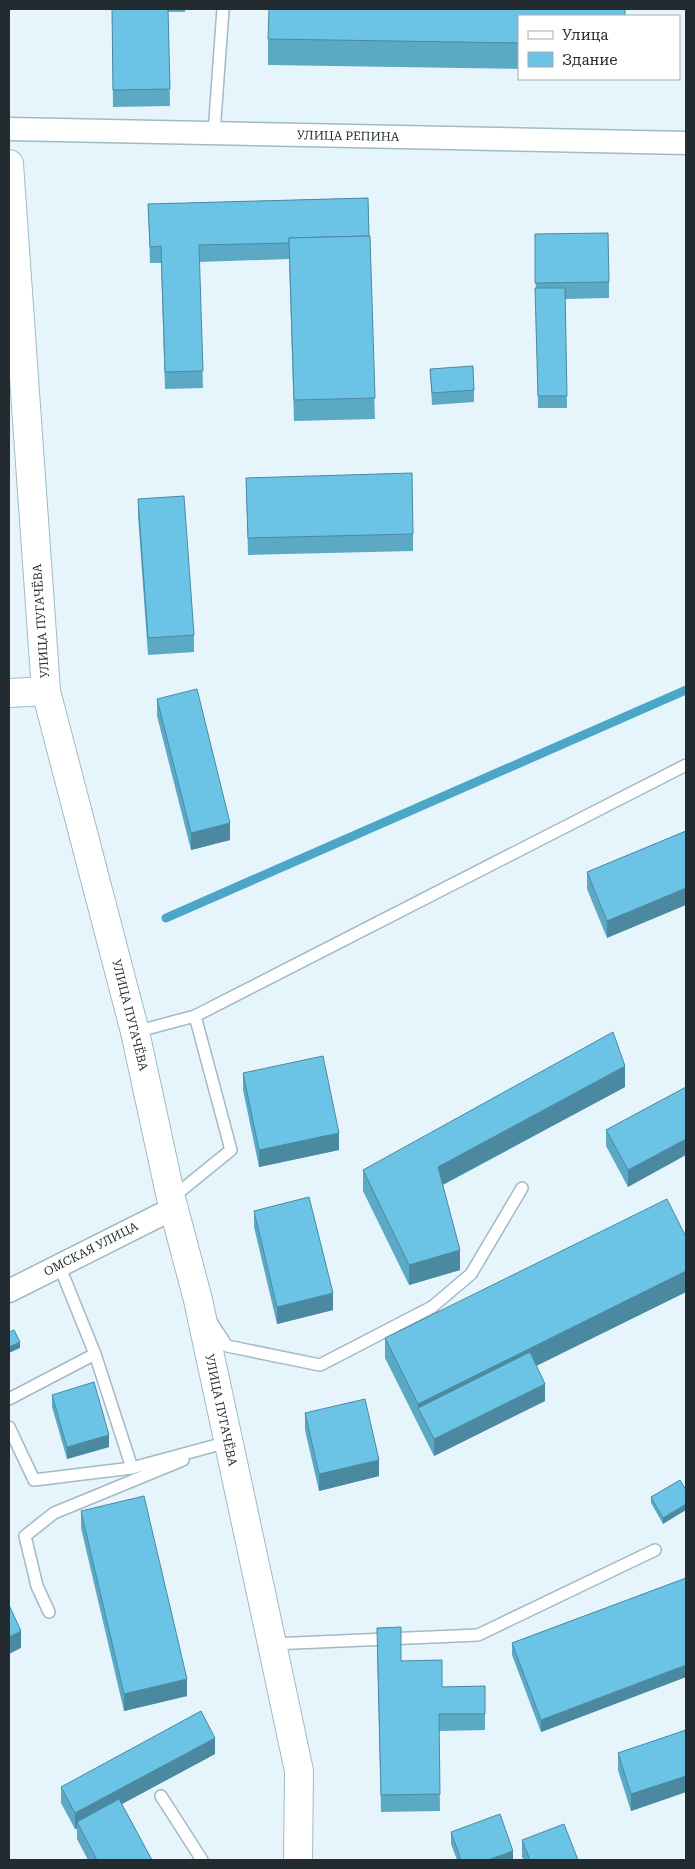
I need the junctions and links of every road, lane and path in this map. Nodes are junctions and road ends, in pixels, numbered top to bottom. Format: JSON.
{"nodes":[{"id":1,"x":223,"y":9,"type":"edge"},
{"id":2,"x":9,"y":129,"type":"edge"},
{"id":3,"x":214,"y":133,"type":"junction"},
{"id":4,"x":686,"y":143,"type":"edge"},
{"id":5,"x":9,"y":164,"type":"edge"},
{"id":6,"x":46,"y":692,"type":"junction"},
{"id":7,"x":9,"y":693,"type":"edge"},
{"id":8,"x":686,"y":765,"type":"edge"},
{"id":9,"x":195,"y":1016,"type":"junction"},
{"id":10,"x":135,"y":1032,"type":"junction"},
{"id":11,"x":522,"y":1188,"type":"dead end"},
{"id":12,"x":173,"y":1203,"type":"junction"},
{"id":13,"x":59,"y":1265,"type":"junction"},
{"id":14,"x":9,"y":1291,"type":"edge"},
{"id":15,"x":198,"y":1300,"type":"junction"},
{"id":16,"x":95,"y":1354,"type":"junction"},
{"id":17,"x":9,"y":1399,"type":"edge"},
{"id":18,"x":9,"y":1427,"type":"edge"},
{"id":19,"x":228,"y":1442,"type":"junction"},
{"id":20,"x":132,"y":1468,"type":"junction"},
{"id":21,"x":655,"y":1550,"type":"dead end"},
{"id":22,"x":49,"y":1612,"type":"dead end"},
{"id":23,"x":272,"y":1644,"type":"junction"},
{"id":24,"x":161,"y":1796,"type":"dead end"},
{"id":25,"x":202,"y":1860,"type":"edge"},
{"id":26,"x":298,"y":1860,"type":"edge"}],
"edges":[{"from":1,"to":3,"type":"lane"},
{"from":2,"to":3,"type":"street","name":"УЛИЦА РЕПИНА"},
{"from":3,"to":4,"type":"street","name":"УЛИЦА РЕПИНА"},
{"from":5,"to":6,"type":"main road","name":"УЛИЦА ПУГАЧЁВА"},
{"from":6,"to":7,"type":"main road"},
{"from":6,"to":10,"type":"main road","name":"УЛИЦА ПУГАЧЁВА"},
{"from":8,"to":9,"type":"lane"},
{"from":9,"to":10,"type":"lane"},
{"from":9,"to":12,"type":"lane"},
{"from":10,"to":12,"type":"main road","name":"УЛИЦА ПУГАЧЁВА"},
{"from":11,"to":15,"type":"lane"},
{"from":12,"to":13,"type":"street","name":"ОМСКАЯ УЛИЦА"},
{"from":12,"to":15,"type":"main road","name":"УЛИЦА ПУГАЧЁВА"},
{"from":13,"to":14,"type":"street","name":"ОМСКАЯ УЛИЦА"},
{"from":13,"to":16,"type":"lane"},
{"from":15,"to":19,"type":"main road","name":"УЛИЦА ПУГАЧЁВА"},
{"from":16,"to":17,"type":"lane"},
{"from":16,"to":20,"type":"lane"},
{"from":18,"to":20,"type":"lane"},
{"from":19,"to":20,"type":"lane"},
{"from":19,"to":22,"type":"lane"},
{"from":19,"to":23,"type":"main road","name":"УЛИЦА ПУГАЧЁВА"},
{"from":21,"to":23,"type":"lane"},
{"from":23,"to":26,"type":"main road","name":"УЛИЦА ПУГАЧЁВА"},
{"from":24,"to":25,"type":"lane"}]}
